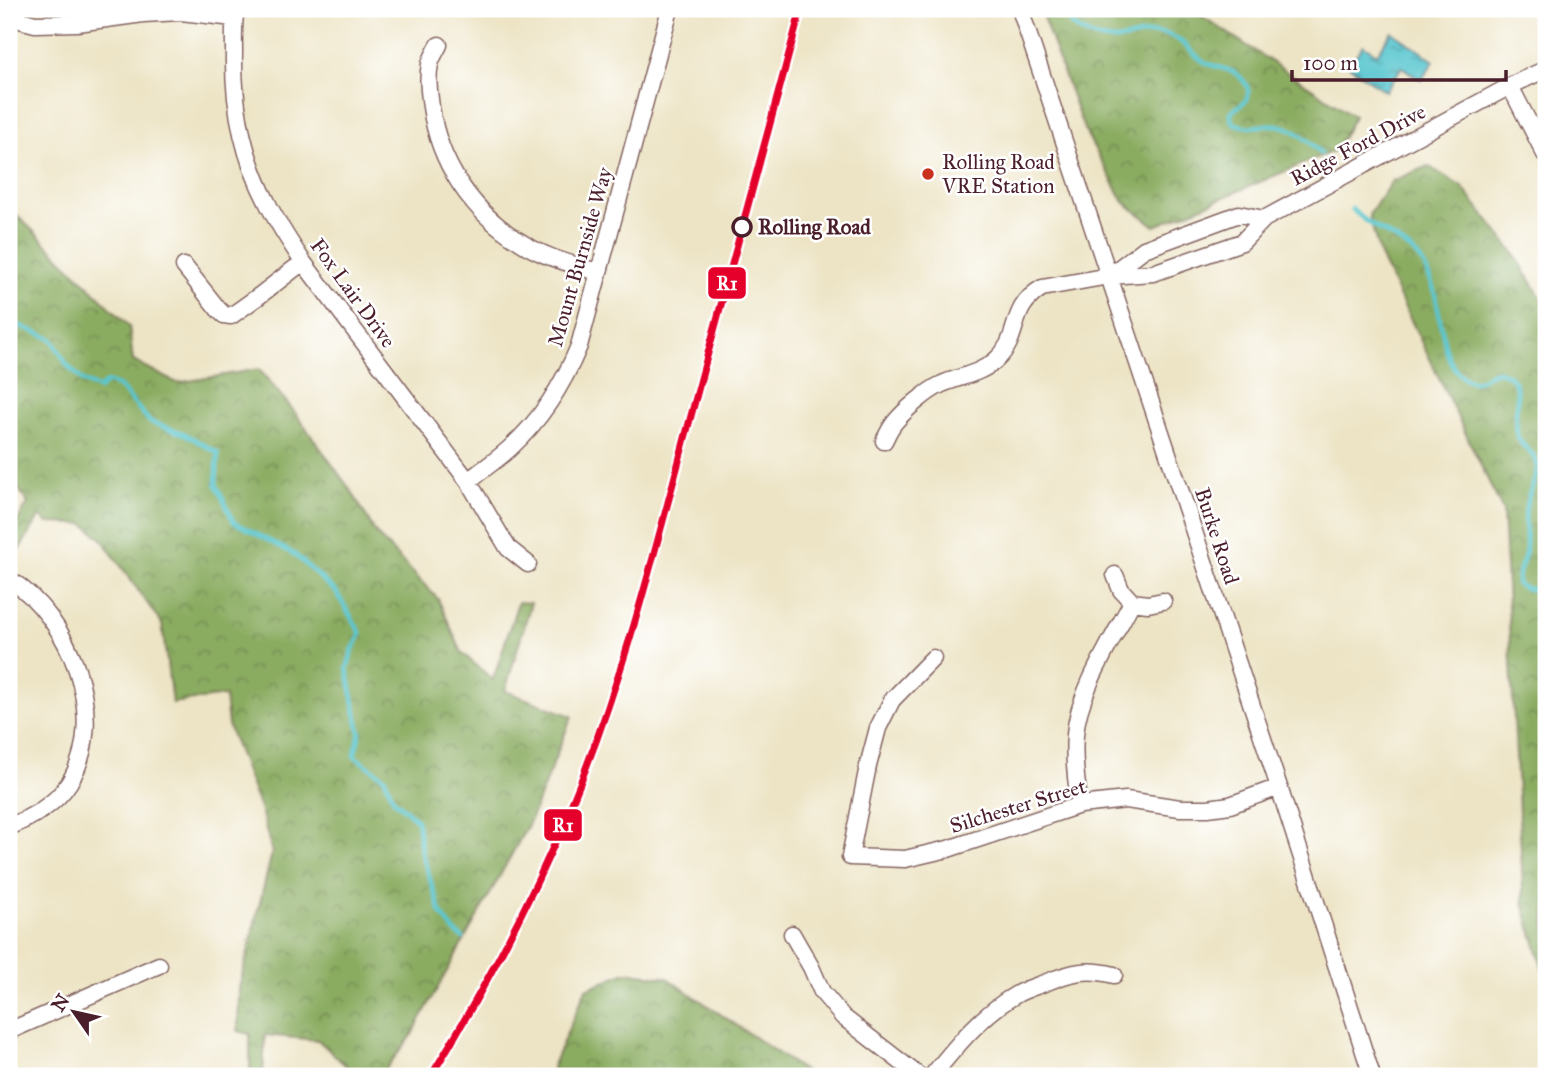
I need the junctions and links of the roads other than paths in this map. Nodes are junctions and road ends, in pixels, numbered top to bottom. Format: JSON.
{"nodes":[{"id":1,"x":670,"y":9,"type":"edge"},
{"id":2,"x":1020,"y":9,"type":"edge"},
{"id":3,"x":235,"y":13,"type":"edge"},
{"id":4,"x":9,"y":17,"type":"edge"},
{"id":5,"x":439,"y":45,"type":"dead end"},
{"id":6,"x":1546,"y":69,"type":"edge"},
{"id":7,"x":1510,"y":86,"type":"junction"},
{"id":8,"x":1546,"y":156,"type":"edge"},
{"id":9,"x":1264,"y":219,"type":"junction"},
{"id":10,"x":303,"y":262,"type":"junction"},
{"id":11,"x":184,"y":265,"type":"dead end"},
{"id":12,"x":598,"y":272,"type":"junction"},
{"id":13,"x":1109,"y":276,"type":"junction"},
{"id":14,"x":884,"y":441,"type":"dead end"},
{"id":15,"x":468,"y":481,"type":"junction"},
{"id":16,"x":528,"y":564,"type":"dead end"},
{"id":17,"x":1115,"y":575,"type":"dead end"},
{"id":18,"x":9,"y":579,"type":"edge"},
{"id":19,"x":1163,"y":601,"type":"dead end"},
{"id":20,"x":1132,"y":602,"type":"junction"},
{"id":21,"x":933,"y":658,"type":"dead end"},
{"id":22,"x":1279,"y":787,"type":"junction"},
{"id":23,"x":1080,"y":805,"type":"junction"},
{"id":24,"x":9,"y":827,"type":"edge"},
{"id":25,"x":792,"y":934,"type":"dead end"},
{"id":26,"x":159,"y":965,"type":"dead end"},
{"id":27,"x":1114,"y":975,"type":"dead end"},
{"id":28,"x":9,"y":1031,"type":"edge"},
{"id":29,"x":919,"y":1076,"type":"edge"},
{"id":30,"x":932,"y":1076,"type":"edge"},
{"id":31,"x":1372,"y":1076,"type":"edge"}],
"edges":[{"from":1,"to":12,"type":"street","name":"Mount Burnside Way"},
{"from":2,"to":13,"type":"street","name":"Burke Road"},
{"from":3,"to":4,"type":"street"},
{"from":3,"to":10,"type":"street","name":"Fox Lair Drive"},
{"from":5,"to":12,"type":"street"},
{"from":6,"to":7,"type":"street","name":"Ridge Ford Drive"},
{"from":7,"to":8,"type":"street"},
{"from":7,"to":9,"type":"street","name":"Ridge Ford Drive"},
{"from":9,"to":13,"type":"street","name":"Ridge Ford Drive"},
{"from":9,"to":13,"type":"street","name":"Ridge Ford Drive"},
{"from":10,"to":11,"type":"street"},
{"from":10,"to":15,"type":"street","name":"Fox Lair Drive"},
{"from":12,"to":15,"type":"street","name":"Mount Burnside Way"},
{"from":13,"to":14,"type":"street"},
{"from":13,"to":22,"type":"street","name":"Burke Road"},
{"from":15,"to":16,"type":"street","name":"Fox Lair Drive"},
{"from":17,"to":20,"type":"street"},
{"from":18,"to":24,"type":"street"},
{"from":19,"to":20,"type":"street"},
{"from":20,"to":23,"type":"street"},
{"from":21,"to":23,"type":"street","name":"Silchester Street"},
{"from":22,"to":23,"type":"street","name":"Silchester Street"},
{"from":22,"to":31,"type":"street","name":"Burke Road"},
{"from":25,"to":29,"type":"street"},
{"from":26,"to":28,"type":"street"},
{"from":27,"to":30,"type":"street"}]}
